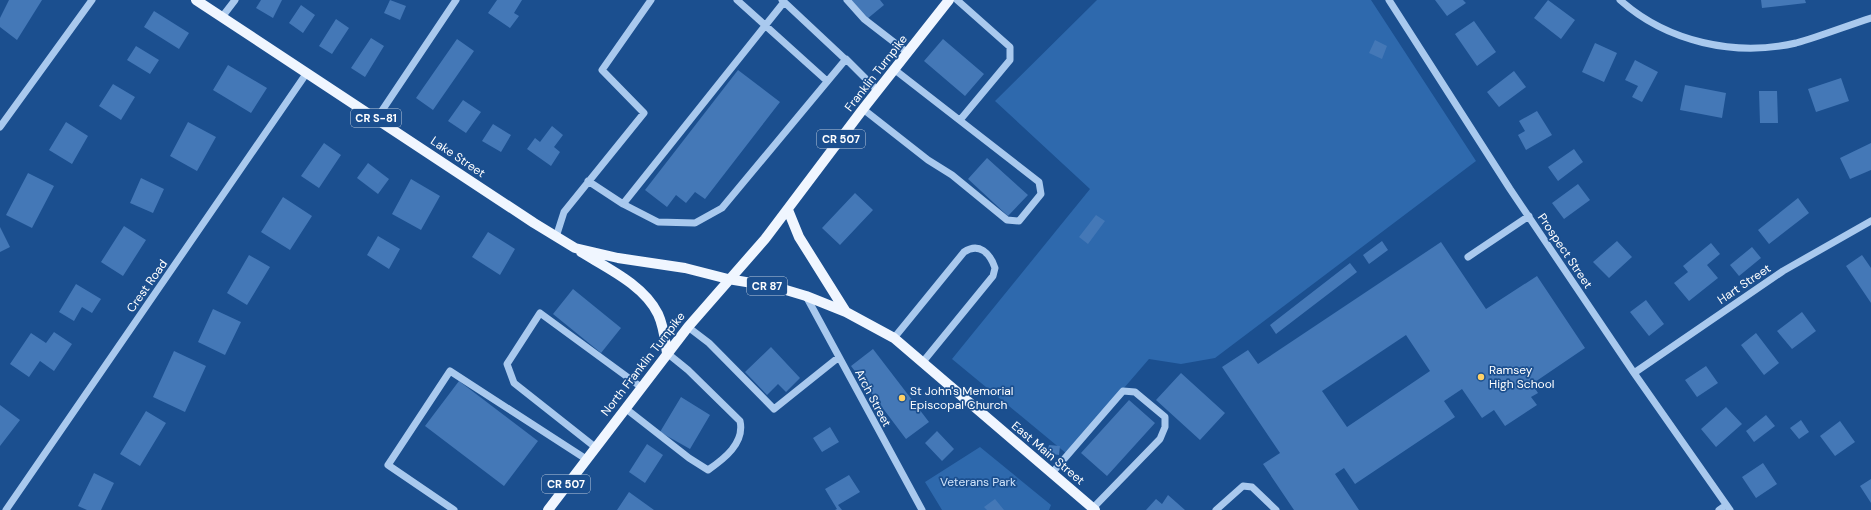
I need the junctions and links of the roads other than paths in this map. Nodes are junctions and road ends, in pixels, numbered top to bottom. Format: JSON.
{"nodes":[{"id":1,"x":92,"y":0,"type":"edge"},
{"id":2,"x":196,"y":0,"type":"edge"},
{"id":3,"x":235,"y":0,"type":"edge"},
{"id":4,"x":456,"y":0,"type":"edge"},
{"id":5,"x":651,"y":0,"type":"edge"},
{"id":6,"x":737,"y":0,"type":"edge"},
{"id":7,"x":846,"y":0,"type":"edge"},
{"id":8,"x":949,"y":0,"type":"edge"},
{"id":9,"x":957,"y":0,"type":"edge"},
{"id":10,"x":1389,"y":0,"type":"edge"},
{"id":11,"x":1620,"y":0,"type":"edge"},
{"id":12,"x":783,"y":1,"type":"edge"},
{"id":13,"x":222,"y":17,"type":"junction"},
{"id":14,"x":1871,"y":18,"type":"edge"},
{"id":15,"x":766,"y":26,"type":"junction"},
{"id":16,"x":908,"y":53,"type":"junction"},
{"id":17,"x":845,"y":60,"type":"junction"},
{"id":18,"x":894,"y":70,"type":"junction"},
{"id":19,"x":306,"y":74,"type":"junction"},
{"id":20,"x":827,"y":81,"type":"junction"},
{"id":21,"x":878,"y":91,"type":"junction"},
{"id":22,"x":863,"y":109,"type":"junction"},
{"id":23,"x":377,"y":118,"type":"junction"},
{"id":24,"x":960,"y":120,"type":"junction"},
{"id":25,"x":0,"y":127,"type":"edge"},
{"id":26,"x":588,"y":182,"type":"junction"},
{"id":27,"x":623,"y":204,"type":"junction"},
{"id":28,"x":788,"y":210,"type":"junction"},
{"id":29,"x":1529,"y":216,"type":"junction"},
{"id":30,"x":1871,"y":221,"type":"edge"},
{"id":31,"x":556,"y":237,"type":"junction"},
{"id":32,"x":765,"y":239,"type":"joint"},
{"id":33,"x":575,"y":248,"type":"junction"},
{"id":34,"x":1468,"y":257,"type":"dead end"},
{"id":35,"x":728,"y":279,"type":"junction"},
{"id":36,"x":806,"y":296,"type":"junction"},
{"id":37,"x":846,"y":312,"type":"junction"},
{"id":38,"x":688,"y":327,"type":"junction"},
{"id":39,"x":894,"y":338,"type":"junction"},
{"id":40,"x":667,"y":353,"type":"junction"},
{"id":41,"x":839,"y":357,"type":"junction"},
{"id":42,"x":922,"y":362,"type":"junction"},
{"id":43,"x":1634,"y":373,"type":"junction"},
{"id":44,"x":641,"y":387,"type":"junction"},
{"id":45,"x":625,"y":408,"type":"junction"},
{"id":46,"x":595,"y":448,"type":"junction"},
{"id":47,"x":586,"y":459,"type":"junction"},
{"id":48,"x":1052,"y":473,"type":"junction"},
{"id":49,"x":1728,"y":507,"type":"edge"},
{"id":50,"x":1094,"y":509,"type":"edge"},
{"id":51,"x":6,"y":510,"type":"edge"},
{"id":52,"x":454,"y":510,"type":"edge"},
{"id":53,"x":548,"y":510,"type":"edge"},
{"id":54,"x":922,"y":510,"type":"edge"},
{"id":55,"x":1216,"y":510,"type":"edge"},
{"id":56,"x":1276,"y":510,"type":"edge"},
{"id":57,"x":1719,"y":510,"type":"edge"}],
"edges":[{"from":1,"to":25,"type":"street"},
{"from":2,"to":13,"type":"main road","name":"Lake Street","number":"CR S-81"},
{"from":3,"to":13,"type":"street"},
{"from":4,"to":23,"type":"street"},
{"from":5,"to":26,"type":"street"},
{"from":6,"to":15,"type":"street"},
{"from":7,"to":16,"type":"street"},
{"from":8,"to":16,"type":"main road","name":"Franklin Turnpike","number":"CR 507"},
{"from":9,"to":24,"type":"street"},
{"from":10,"to":29,"type":"street","name":"Prospect Street"},
{"from":11,"to":14,"type":"street"},
{"from":12,"to":15,"type":"street"},
{"from":12,"to":17,"type":"street"},
{"from":13,"to":19,"type":"main road","name":"Lake Street","number":"CR S-81"},
{"from":15,"to":20,"type":"street"},
{"from":15,"to":27,"type":"street"},
{"from":16,"to":18,"type":"main road","name":"Franklin Turnpike","number":"CR 507"},
{"from":17,"to":20,"type":"street"},
{"from":17,"to":21,"type":"street"},
{"from":18,"to":21,"type":"main road","name":"Franklin Turnpike","number":"CR 507"},
{"from":18,"to":24,"type":"street"},
{"from":19,"to":23,"type":"main road","name":"Lake Street","number":"CR S-81"},
{"from":19,"to":51,"type":"street","name":"Crest Road"},
{"from":20,"to":27,"type":"street"},
{"from":21,"to":22,"type":"main road","name":"Franklin Turnpike","number":"CR 507"},
{"from":22,"to":24,"type":"street"},
{"from":22,"to":28,"type":"main road","name":"Franklin Turnpike","number":"CR 507"},
{"from":23,"to":31,"type":"main road","name":"Lake Street","number":"CR S-81"},
{"from":26,"to":27,"type":"street"},
{"from":26,"to":31,"type":"street"},
{"from":28,"to":32,"type":"main road","name":"Franklin Turnpike","number":"CR 507"},
{"from":28,"to":37,"type":"main road"},
{"from":29,"to":34,"type":"street"},
{"from":29,"to":43,"type":"street","name":"Prospect Street"},
{"from":30,"to":43,"type":"street","name":"Hart Street"},
{"from":31,"to":33,"type":"main road","name":"Lake Street","number":"CR S-81"},
{"from":32,"to":35,"type":"main road","name":"North Franklin Turnpike","number":"CR 507"},
{"from":33,"to":35,"type":"main road","name":"Lake Street","number":"CR S-81"},
{"from":33,"to":40,"type":"main road"},
{"from":35,"to":36,"type":"main road","number":"CR 87"},
{"from":35,"to":38,"type":"main road","name":"North Franklin Turnpike","number":"CR 507"},
{"from":36,"to":37,"type":"main road","name":"East Main Street"},
{"from":36,"to":41,"type":"street","name":"Arch Street"},
{"from":37,"to":39,"type":"main road","name":"East Main Street"},
{"from":38,"to":40,"type":"main road","name":"North Franklin Turnpike","number":"CR 507"},
{"from":38,"to":41,"type":"street"},
{"from":39,"to":42,"type":"main road","name":"East Main Street"},
{"from":39,"to":42,"type":"street"},
{"from":40,"to":44,"type":"main road","name":"North Franklin Turnpike","number":"CR 507"},
{"from":40,"to":45,"type":"street"},
{"from":41,"to":54,"type":"street","name":"Arch Street"},
{"from":42,"to":48,"type":"main road","name":"East Main Street"},
{"from":43,"to":49,"type":"street","name":"Prospect Street"},
{"from":44,"to":45,"type":"main road","name":"North Franklin Turnpike","number":"CR 507"},
{"from":44,"to":46,"type":"street"},
{"from":45,"to":46,"type":"main road","name":"North Franklin Turnpike","number":"CR 507"},
{"from":46,"to":47,"type":"main road","name":"North Franklin Turnpike","number":"CR 507"},
{"from":47,"to":52,"type":"street"},
{"from":47,"to":53,"type":"main road","name":"North Franklin Turnpike","number":"CR 507"},
{"from":48,"to":50,"type":"main road","name":"East Main Street"},
{"from":48,"to":50,"type":"street"},
{"from":49,"to":57,"type":"street"},
{"from":55,"to":56,"type":"street"}]}
